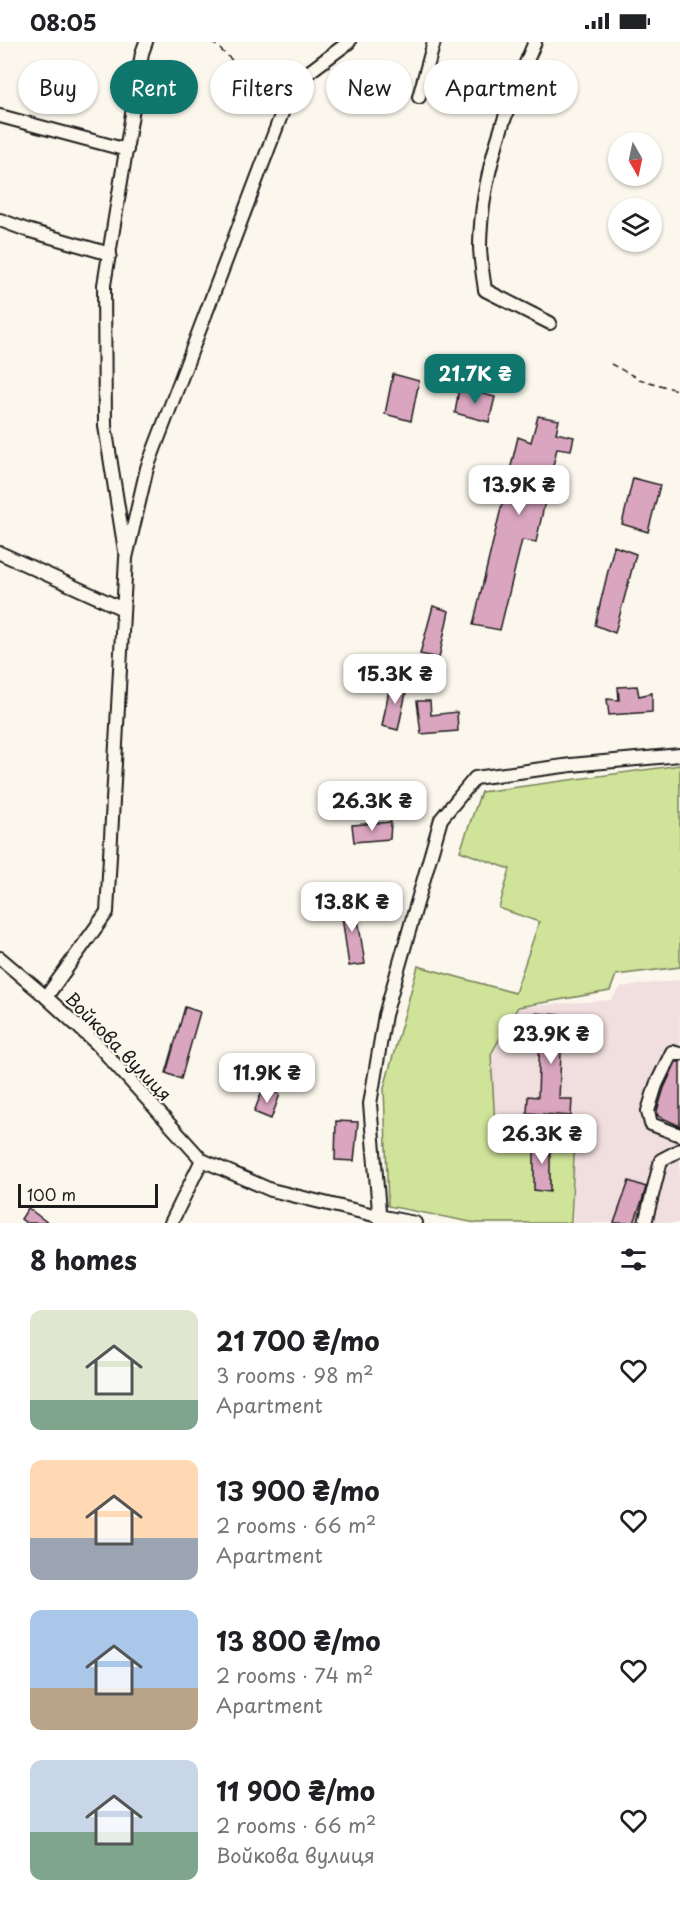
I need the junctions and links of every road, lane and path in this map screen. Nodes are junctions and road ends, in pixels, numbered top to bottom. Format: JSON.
{"nodes":[{"id":1,"x":146,"y":42,"type":"edge"},
{"id":2,"x":212,"y":42,"type":"edge"},
{"id":3,"x":349,"y":42,"type":"edge"},
{"id":4,"x":434,"y":42,"type":"edge"},
{"id":5,"x":535,"y":42,"type":"edge"},
{"id":6,"x":232,"y":60,"type":"edge"},
{"id":7,"x":314,"y":68,"type":"edge"},
{"id":8,"x":419,"y":96,"type":"dead end"},
{"id":9,"x":281,"y":114,"type":"edge"},
{"id":10,"x":0,"y":116,"type":"edge"},
{"id":11,"x":127,"y":150,"type":"junction"},
{"id":12,"x":0,"y":220,"type":"edge"},
{"id":13,"x":110,"y":254,"type":"junction"},
{"id":14,"x":550,"y":323,"type":"dead end"},
{"id":15,"x":611,"y":364,"type":"dead end"},
{"id":16,"x":680,"y":391,"type":"edge"},
{"id":17,"x":0,"y":553,"type":"edge"},
{"id":18,"x":126,"y":558,"type":"junction"},
{"id":19,"x":123,"y":609,"type":"junction"},
{"id":20,"x":680,"y":755,"type":"edge"},
{"id":21,"x":0,"y":958,"type":"edge"},
{"id":22,"x":46,"y":997,"type":"junction"},
{"id":23,"x":680,"y":1054,"type":"edge"},
{"id":24,"x":680,"y":1135,"type":"edge"},
{"id":25,"x":680,"y":1150,"type":"edge"},
{"id":26,"x":202,"y":1160,"type":"junction"},
{"id":27,"x":379,"y":1220,"type":"edge"},
{"id":28,"x":171,"y":1223,"type":"edge"},
{"id":29,"x":415,"y":1223,"type":"edge"},
{"id":30,"x":645,"y":1223,"type":"edge"}],
"edges":[{"from":1,"to":11,"type":"street"},
{"from":2,"to":6,"type":"path"},
{"from":3,"to":7,"type":"street"},
{"from":4,"to":8,"type":"street"},
{"from":5,"to":14,"type":"street"},
{"from":9,"to":18,"type":"street"},
{"from":10,"to":11,"type":"street"},
{"from":11,"to":13,"type":"street"},
{"from":12,"to":13,"type":"street"},
{"from":13,"to":18,"type":"street"},
{"from":15,"to":16,"type":"path"},
{"from":17,"to":19,"type":"street"},
{"from":18,"to":19,"type":"street"},
{"from":19,"to":22,"type":"street"},
{"from":20,"to":27,"type":"street"},
{"from":21,"to":22,"type":"street","name":"Войкова вулиця"},
{"from":22,"to":26,"type":"street","name":"Войкова вулиця"},
{"from":23,"to":24,"type":"street"},
{"from":25,"to":30,"type":"street"},
{"from":26,"to":27,"type":"street","name":"Войкова вулиця"},
{"from":26,"to":28,"type":"street"},
{"from":27,"to":29,"type":"street","name":"Войкова вулиця"}]}
